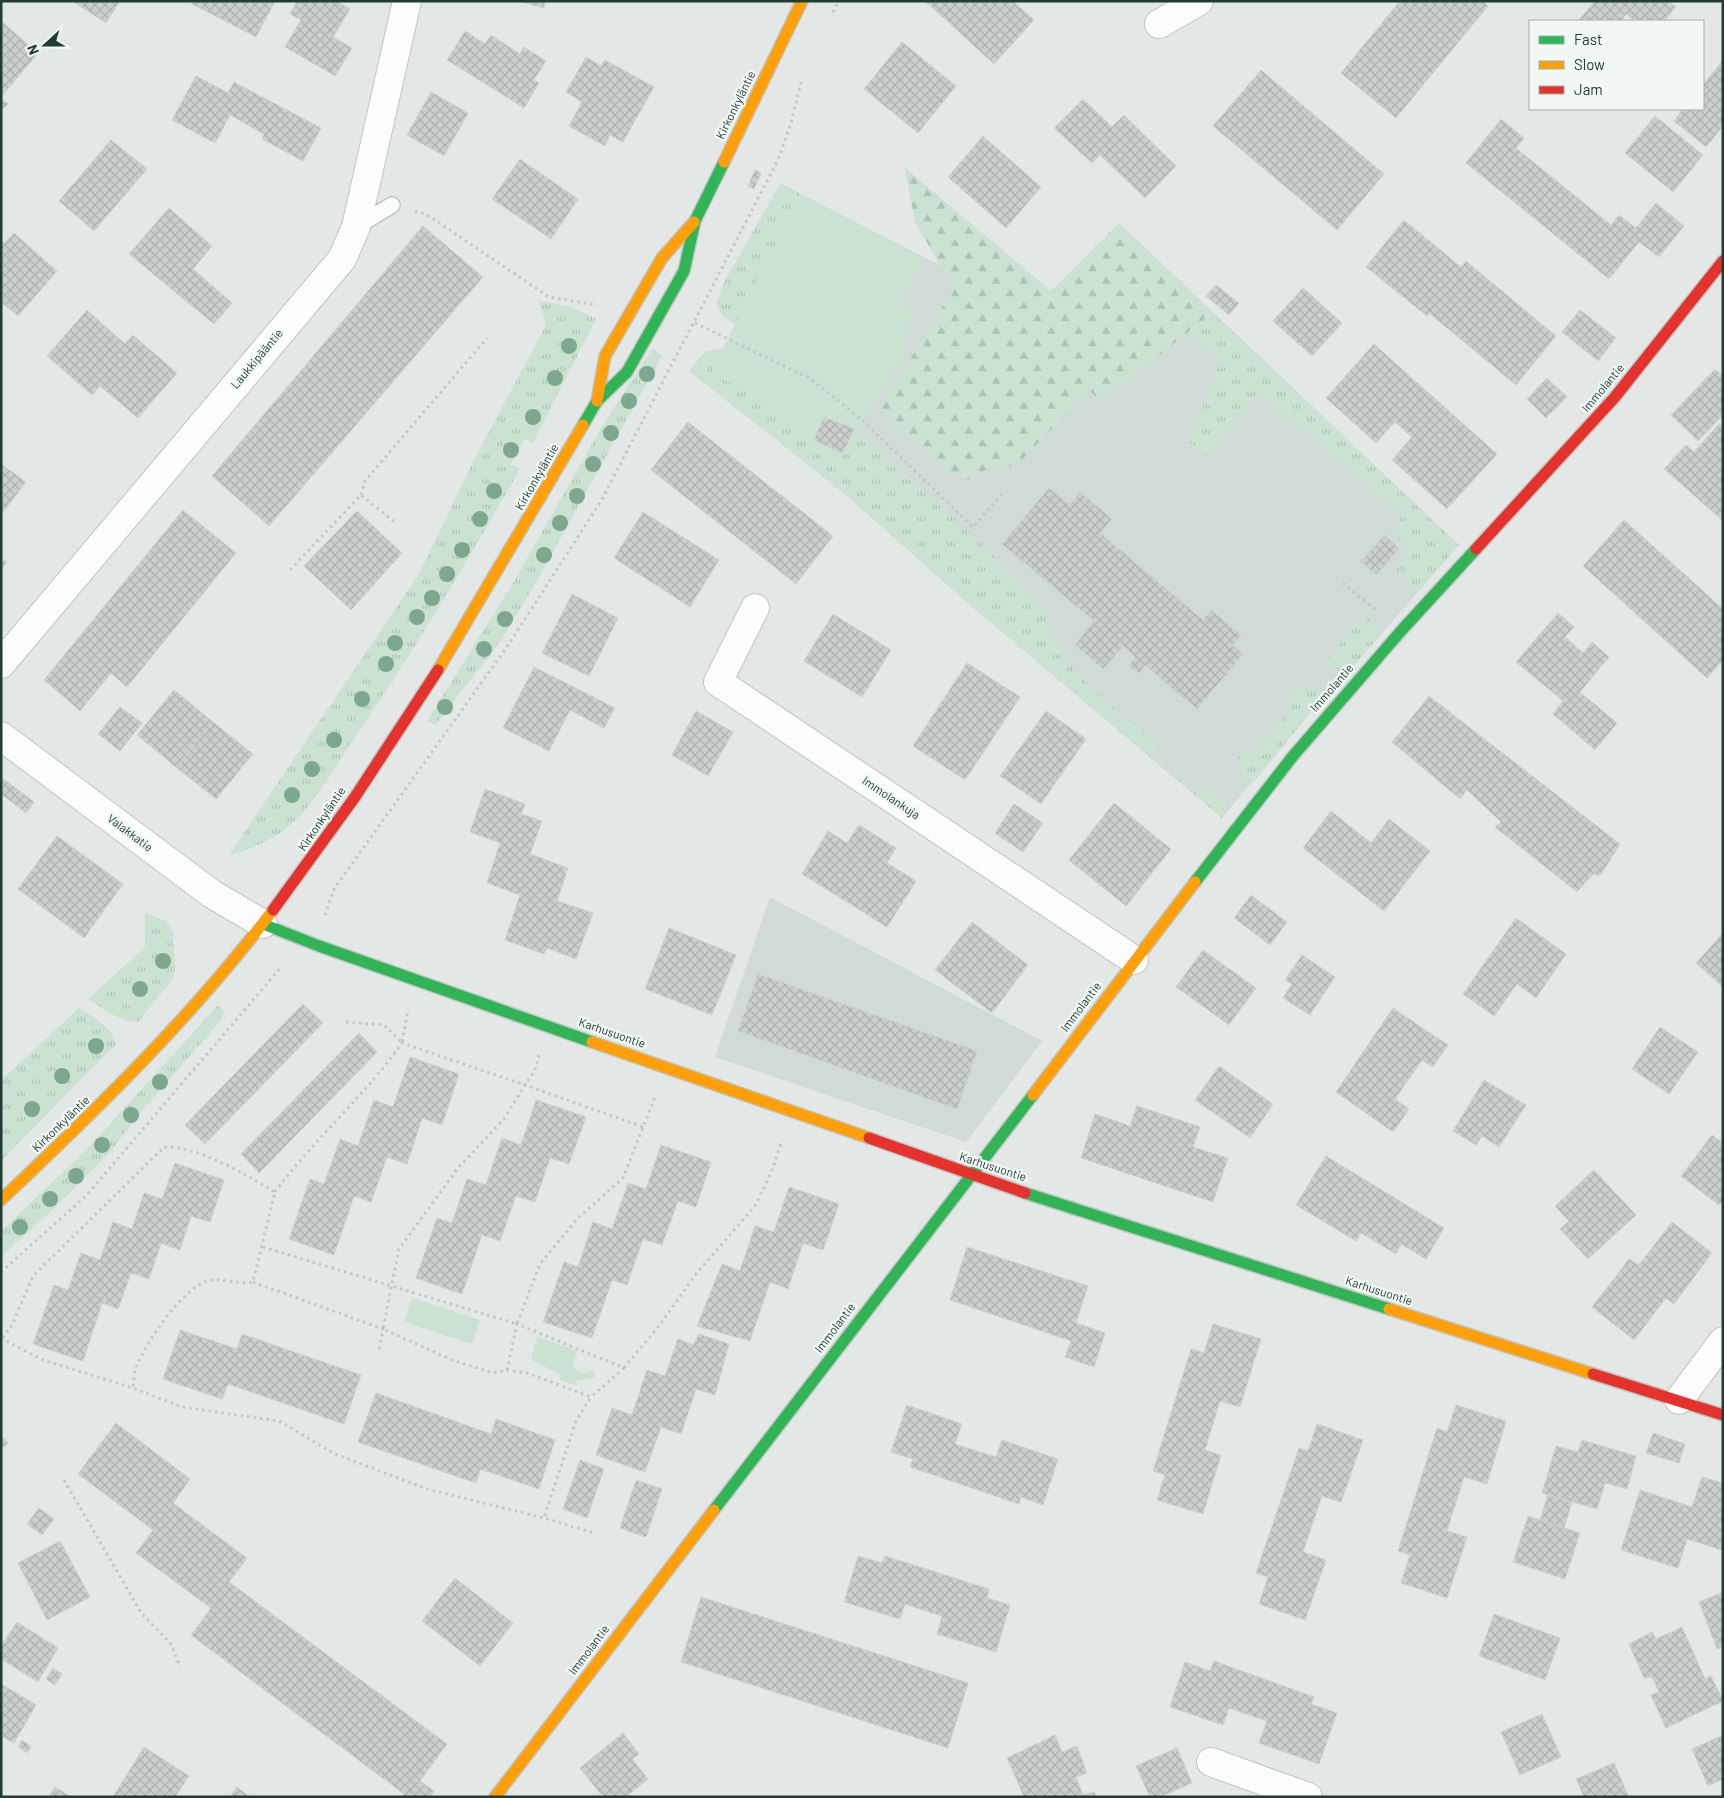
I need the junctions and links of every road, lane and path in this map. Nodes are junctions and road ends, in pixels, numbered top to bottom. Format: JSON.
{"nodes":[{"id":1,"x":407,"y":1,"type":"edge"},
{"id":2,"x":802,"y":1,"type":"edge"},
{"id":3,"x":839,"y":1,"type":"edge"},
{"id":4,"x":1199,"y":1,"type":"edge"},
{"id":5,"x":830,"y":17,"type":"dead end"},
{"id":6,"x":1159,"y":24,"type":"dead end"},
{"id":7,"x":804,"y":74,"type":"dead end"},
{"id":8,"x":392,"y":205,"type":"joint"},
{"id":9,"x":695,"y":221,"type":"junction"},
{"id":10,"x":356,"y":227,"type":"junction"},
{"id":11,"x":1723,"y":261,"type":"edge"},
{"id":12,"x":603,"y":306,"type":"dead end"},
{"id":13,"x":695,"y":323,"type":"junction"},
{"id":14,"x":487,"y":338,"type":"dead end"},
{"id":15,"x":597,"y":401,"type":"junction"},
{"id":16,"x":1003,"y":493,"type":"dead end"},
{"id":17,"x":362,"y":495,"type":"junction"},
{"id":18,"x":397,"y":524,"type":"dead end"},
{"id":19,"x":290,"y":570,"type":"dead end"},
{"id":20,"x":755,"y":608,"type":"dead end"},
{"id":21,"x":1,"y":664,"type":"edge"},
{"id":22,"x":1,"y":736,"type":"edge"},
{"id":23,"x":328,"y":911,"type":"dead end"},
{"id":24,"x":263,"y":924,"type":"junction"},
{"id":25,"x":1134,"y":960,"type":"junction"},
{"id":26,"x":280,"y":968,"type":"dead end"},
{"id":27,"x":408,"y":1009,"type":"dead end"},
{"id":28,"x":346,"y":1022,"type":"dead end"},
{"id":29,"x":402,"y":1042,"type":"junction"},
{"id":30,"x":540,"y":1054,"type":"dead end"},
{"id":31,"x":525,"y":1085,"type":"junction"},
{"id":32,"x":656,"y":1093,"type":"dead end"},
{"id":33,"x":643,"y":1127,"type":"junction"},
{"id":34,"x":783,"y":1137,"type":"dead end"},
{"id":35,"x":972,"y":1176,"type":"junction"},
{"id":36,"x":275,"y":1192,"type":"junction"},
{"id":37,"x":1,"y":1200,"type":"edge"},
{"id":38,"x":263,"y":1247,"type":"junction"},
{"id":39,"x":1,"y":1272,"type":"edge"},
{"id":40,"x":252,"y":1282,"type":"junction"},
{"id":41,"x":392,"y":1287,"type":"junction"},
{"id":42,"x":517,"y":1324,"type":"junction"},
{"id":43,"x":383,"y":1329,"type":"junction"},
{"id":44,"x":2,"y":1338,"type":"edge"},
{"id":45,"x":1723,"y":1341,"type":"edge"},
{"id":46,"x":379,"y":1351,"type":"dead end"},
{"id":47,"x":624,"y":1368,"type":"junction"},
{"id":48,"x":507,"y":1370,"type":"junction"},
{"id":49,"x":133,"y":1388,"type":"junction"},
{"id":50,"x":591,"y":1397,"type":"junction"},
{"id":51,"x":1680,"y":1400,"type":"junction"},
{"id":52,"x":1723,"y":1415,"type":"edge"},
{"id":53,"x":64,"y":1480,"type":"dead end"},
{"id":54,"x":544,"y":1518,"type":"junction"},
{"id":55,"x":594,"y":1534,"type":"dead end"},
{"id":56,"x":180,"y":1667,"type":"dead end"},
{"id":57,"x":1211,"y":1762,"type":"dead end"},
{"id":58,"x":494,"y":1797,"type":"edge"},
{"id":59,"x":1308,"y":1797,"type":"edge"}],
"edges":[{"from":1,"to":10,"type":"street","name":"Laukkipääntie"},
{"from":2,"to":9,"type":"street","name":"Kirkonkyläntie"},
{"from":3,"to":5,"type":"path"},
{"from":4,"to":6,"type":"street"},
{"from":7,"to":13,"type":"path"},
{"from":8,"to":10,"type":"lane"},
{"from":8,"to":12,"type":"path"},
{"from":9,"to":15,"type":"street","name":"Kirkonkyläntie"},
{"from":9,"to":15,"type":"street","name":"Kirkonkyläntie"},
{"from":10,"to":21,"type":"street","name":"Laukkipääntie"},
{"from":11,"to":25,"type":"street","name":"Immolantie"},
{"from":13,"to":16,"type":"path"},
{"from":13,"to":23,"type":"path"},
{"from":14,"to":17,"type":"path"},
{"from":15,"to":24,"type":"street","name":"Kirkonkyläntie"},
{"from":17,"to":18,"type":"path"},
{"from":17,"to":19,"type":"path"},
{"from":20,"to":25,"type":"street","name":"Immolankuja"},
{"from":22,"to":24,"type":"street","name":"Valakkatie"},
{"from":24,"to":35,"type":"street","name":"Karhusuontie"},
{"from":24,"to":37,"type":"street","name":"Kirkonkyläntie"},
{"from":25,"to":35,"type":"street","name":"Immolantie"},
{"from":26,"to":39,"type":"path"},
{"from":27,"to":29,"type":"path"},
{"from":28,"to":29,"type":"path"},
{"from":29,"to":31,"type":"path"},
{"from":29,"to":36,"type":"path"},
{"from":30,"to":31,"type":"path"},
{"from":31,"to":33,"type":"path"},
{"from":31,"to":41,"type":"path"},
{"from":32,"to":33,"type":"path"},
{"from":33,"to":42,"type":"path"},
{"from":34,"to":47,"type":"path"},
{"from":35,"to":51,"type":"street","name":"Karhusuontie"},
{"from":35,"to":58,"type":"street","name":"Immolantie"},
{"from":36,"to":38,"type":"path"},
{"from":36,"to":44,"type":"path"},
{"from":38,"to":40,"type":"path"},
{"from":38,"to":41,"type":"path"},
{"from":40,"to":43,"type":"path"},
{"from":40,"to":49,"type":"path"},
{"from":41,"to":42,"type":"path"},
{"from":41,"to":43,"type":"path"},
{"from":42,"to":47,"type":"path"},
{"from":42,"to":48,"type":"path"},
{"from":43,"to":46,"type":"path"},
{"from":43,"to":48,"type":"path"},
{"from":44,"to":49,"type":"path"},
{"from":45,"to":51,"type":"street"},
{"from":47,"to":50,"type":"path"},
{"from":48,"to":50,"type":"path"},
{"from":49,"to":54,"type":"path"},
{"from":50,"to":54,"type":"path"},
{"from":51,"to":52,"type":"street","name":"Karhusuontie"},
{"from":53,"to":56,"type":"path"},
{"from":54,"to":55,"type":"path"},
{"from":57,"to":59,"type":"street"}]}
